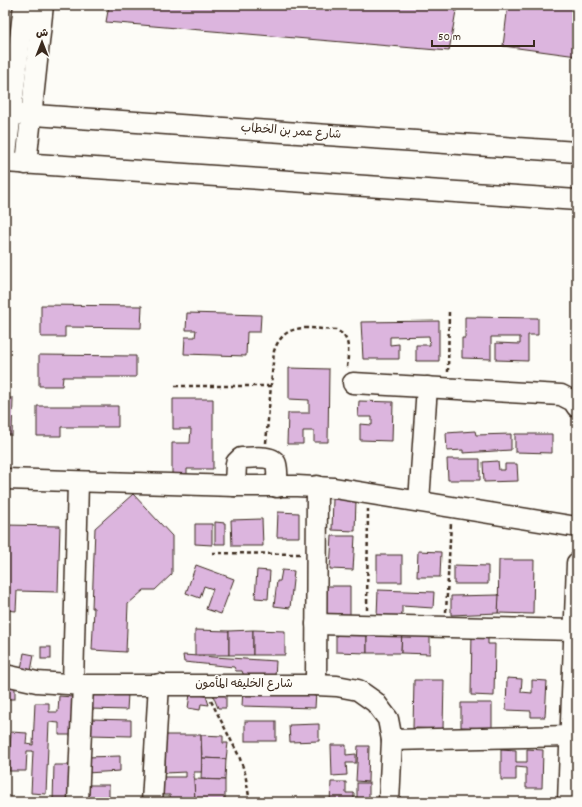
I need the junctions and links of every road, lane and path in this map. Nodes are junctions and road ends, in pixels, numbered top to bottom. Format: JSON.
{"nodes":[{"id":1,"x":24,"y":5,"type":"edge"},
{"id":2,"x":43,"y":5,"type":"edge"},
{"id":3,"x":8,"y":113,"type":"edge"},
{"id":4,"x":32,"y":114,"type":"junction"},
{"id":5,"x":577,"y":152,"type":"edge"},
{"id":6,"x":5,"y":162,"type":"edge"},
{"id":7,"x":26,"y":164,"type":"junction"},
{"id":8,"x":577,"y":200,"type":"edge"},
{"id":9,"x":449,"y":311,"type":"dead end"},
{"id":10,"x":353,"y":383,"type":"joint"},
{"id":11,"x":175,"y":386,"type":"dead end"},
{"id":12,"x":271,"y":386,"type":"junction"},
{"id":13,"x":427,"y":387,"type":"junction"},
{"id":14,"x":447,"y":388,"type":"junction"},
{"id":15,"x":577,"y":407,"type":"edge"},
{"id":16,"x":265,"y":457,"type":"junction"},
{"id":17,"x":5,"y":480,"type":"edge"},
{"id":18,"x":78,"y":482,"type":"junction"},
{"id":19,"x":235,"y":486,"type":"junction"},
{"id":20,"x":317,"y":486,"type":"junction"},
{"id":21,"x":277,"y":487,"type":"junction"},
{"id":22,"x":368,"y":493,"type":"junction"},
{"id":23,"x":419,"y":501,"type":"junction"},
{"id":24,"x":451,"y":506,"type":"junction"},
{"id":25,"x":577,"y":527,"type":"edge"},
{"id":26,"x":212,"y":553,"type":"dead end"},
{"id":27,"x":317,"y":555,"type":"junction"},
{"id":28,"x":577,"y":563,"type":"edge"},
{"id":29,"x":316,"y":624,"type":"junction"},
{"id":30,"x":367,"y":625,"type":"junction"},
{"id":31,"x":445,"y":627,"type":"junction"},
{"id":32,"x":575,"y":630,"type":"junction"},
{"id":33,"x":5,"y":676,"type":"edge"},
{"id":34,"x":159,"y":684,"type":"junction"},
{"id":35,"x":203,"y":684,"type":"junction"},
{"id":36,"x":78,"y":685,"type":"junction"},
{"id":37,"x":316,"y":685,"type":"junction"},
{"id":38,"x":571,"y":736,"type":"junction"},
{"id":39,"x":392,"y":740,"type":"junction"},
{"id":40,"x":78,"y":802,"type":"edge"},
{"id":41,"x":152,"y":802,"type":"edge"},
{"id":42,"x":250,"y":802,"type":"edge"},
{"id":43,"x":389,"y":802,"type":"edge"},
{"id":44,"x":568,"y":802,"type":"edge"}],
"edges":[{"from":1,"to":3,"type":"street"},
{"from":2,"to":4,"type":"street"},
{"from":3,"to":4,"type":"street","name":"شارع عمر بن الخطاب"},
{"from":3,"to":6,"type":"street"},
{"from":4,"to":5,"type":"street","name":"شارع عمر بن الخطاب"},
{"from":4,"to":7,"type":"street"},
{"from":6,"to":7,"type":"street"},
{"from":7,"to":8,"type":"street"},
{"from":9,"to":14,"type":"path"},
{"from":10,"to":12,"type":"path"},
{"from":10,"to":13,"type":"street"},
{"from":11,"to":12,"type":"path"},
{"from":12,"to":16,"type":"path"},
{"from":13,"to":14,"type":"street"},
{"from":13,"to":23,"type":"street"},
{"from":14,"to":15,"type":"street"},
{"from":16,"to":19,"type":"street"},
{"from":16,"to":21,"type":"street"},
{"from":17,"to":18,"type":"street"},
{"from":18,"to":19,"type":"street"},
{"from":18,"to":36,"type":"street"},
{"from":19,"to":21,"type":"street"},
{"from":20,"to":21,"type":"street"},
{"from":20,"to":22,"type":"street"},
{"from":20,"to":27,"type":"street"},
{"from":22,"to":23,"type":"street"},
{"from":22,"to":30,"type":"path"},
{"from":23,"to":24,"type":"street"},
{"from":24,"to":25,"type":"street"},
{"from":24,"to":31,"type":"path"},
{"from":26,"to":27,"type":"path"},
{"from":27,"to":29,"type":"street"},
{"from":28,"to":32,"type":"street"},
{"from":29,"to":30,"type":"street"},
{"from":29,"to":37,"type":"street"},
{"from":30,"to":31,"type":"street"},
{"from":31,"to":32,"type":"street"},
{"from":32,"to":38,"type":"street"},
{"from":33,"to":36,"type":"street","name":"شارع الخليفه المأمون"},
{"from":34,"to":35,"type":"street","name":"شارع الخليفه المأمون"},
{"from":34,"to":36,"type":"street","name":"شارع الخليفه المأمون"},
{"from":34,"to":41,"type":"street"},
{"from":35,"to":37,"type":"street","name":"شارع الخليفه المأمون"},
{"from":35,"to":42,"type":"path"},
{"from":36,"to":40,"type":"street"},
{"from":37,"to":39,"type":"street","name":"شارع الخليفه المأمون"},
{"from":38,"to":39,"type":"street"},
{"from":38,"to":44,"type":"street"},
{"from":39,"to":43,"type":"street","name":"شارع الخليفه المأمون"}]}
